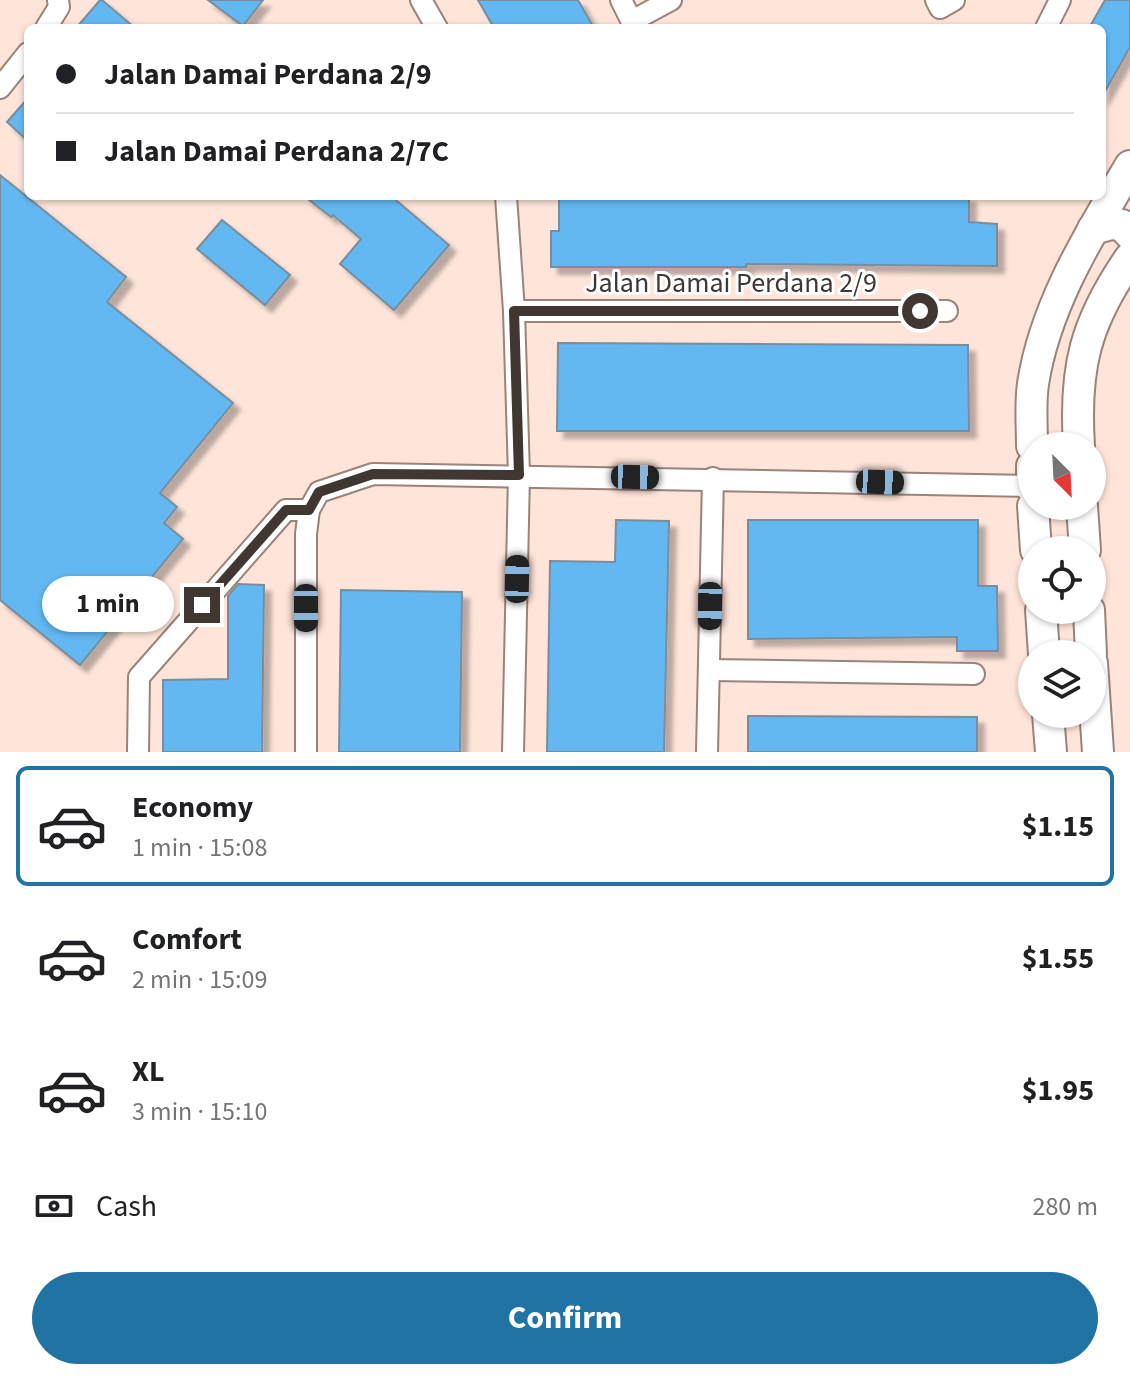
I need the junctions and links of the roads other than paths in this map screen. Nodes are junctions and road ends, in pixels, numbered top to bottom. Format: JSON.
{"nodes":[{"id":1,"x":58,"y":0,"type":"edge"},
{"id":2,"x":421,"y":0,"type":"edge"},
{"id":3,"x":621,"y":0,"type":"edge"},
{"id":4,"x":671,"y":0,"type":"edge"},
{"id":5,"x":1060,"y":0,"type":"edge"},
{"id":6,"x":48,"y":24,"type":"edge"},
{"id":7,"x":435,"y":24,"type":"edge"},
{"id":8,"x":634,"y":24,"type":"edge"},
{"id":9,"x":1048,"y":24,"type":"edge"},
{"id":10,"x":24,"y":58,"type":"edge"},
{"id":11,"x":0,"y":88,"type":"edge"},
{"id":12,"x":1130,"y":166,"type":"edge"},
{"id":13,"x":506,"y":200,"type":"edge"},
{"id":14,"x":1093,"y":229,"type":"junction"},
{"id":15,"x":1129,"y":251,"type":"edge"},
{"id":16,"x":514,"y":311,"type":"junction"},
{"id":17,"x":947,"y":311,"type":"dead end"},
{"id":18,"x":1032,"y":432,"type":"edge"},
{"id":19,"x":1078,"y":432,"type":"edge"},
{"id":20,"x":519,"y":475,"type":"junction"},
{"id":21,"x":713,"y":478,"type":"junction"},
{"id":22,"x":1018,"y":487,"type":"edge"},
{"id":23,"x":314,"y":501,"type":"junction"},
{"id":24,"x":709,"y":670,"type":"junction"},
{"id":25,"x":974,"y":674,"type":"dead end"},
{"id":26,"x":1049,"y":728,"type":"edge"},
{"id":27,"x":1096,"y":728,"type":"edge"},
{"id":28,"x":138,"y":752,"type":"edge"},
{"id":29,"x":306,"y":752,"type":"edge"},
{"id":30,"x":513,"y":752,"type":"edge"},
{"id":31,"x":707,"y":752,"type":"edge"},
{"id":32,"x":1051,"y":752,"type":"edge"},
{"id":33,"x":1098,"y":752,"type":"edge"}],
"edges":[{"from":1,"to":6,"type":"street"},
{"from":2,"to":7,"type":"street"},
{"from":3,"to":8,"type":"street"},
{"from":4,"to":8,"type":"street"},
{"from":5,"to":9,"type":"street"},
{"from":10,"to":11,"type":"street"},
{"from":12,"to":14,"type":"main road"},
{"from":13,"to":16,"type":"street"},
{"from":14,"to":15,"type":"main road"},
{"from":14,"to":18,"type":"main road"},
{"from":15,"to":19,"type":"main road"},
{"from":16,"to":17,"type":"street","name":"Jalan Damai Perdana 2/9"},
{"from":16,"to":20,"type":"street"},
{"from":20,"to":21,"type":"street"},
{"from":20,"to":23,"type":"street"},
{"from":20,"to":30,"type":"street"},
{"from":21,"to":22,"type":"street"},
{"from":21,"to":24,"type":"street"},
{"from":23,"to":28,"type":"street"},
{"from":23,"to":29,"type":"street"},
{"from":24,"to":25,"type":"street"},
{"from":24,"to":31,"type":"street"},
{"from":26,"to":32,"type":"main road"},
{"from":27,"to":33,"type":"main road"}]}
